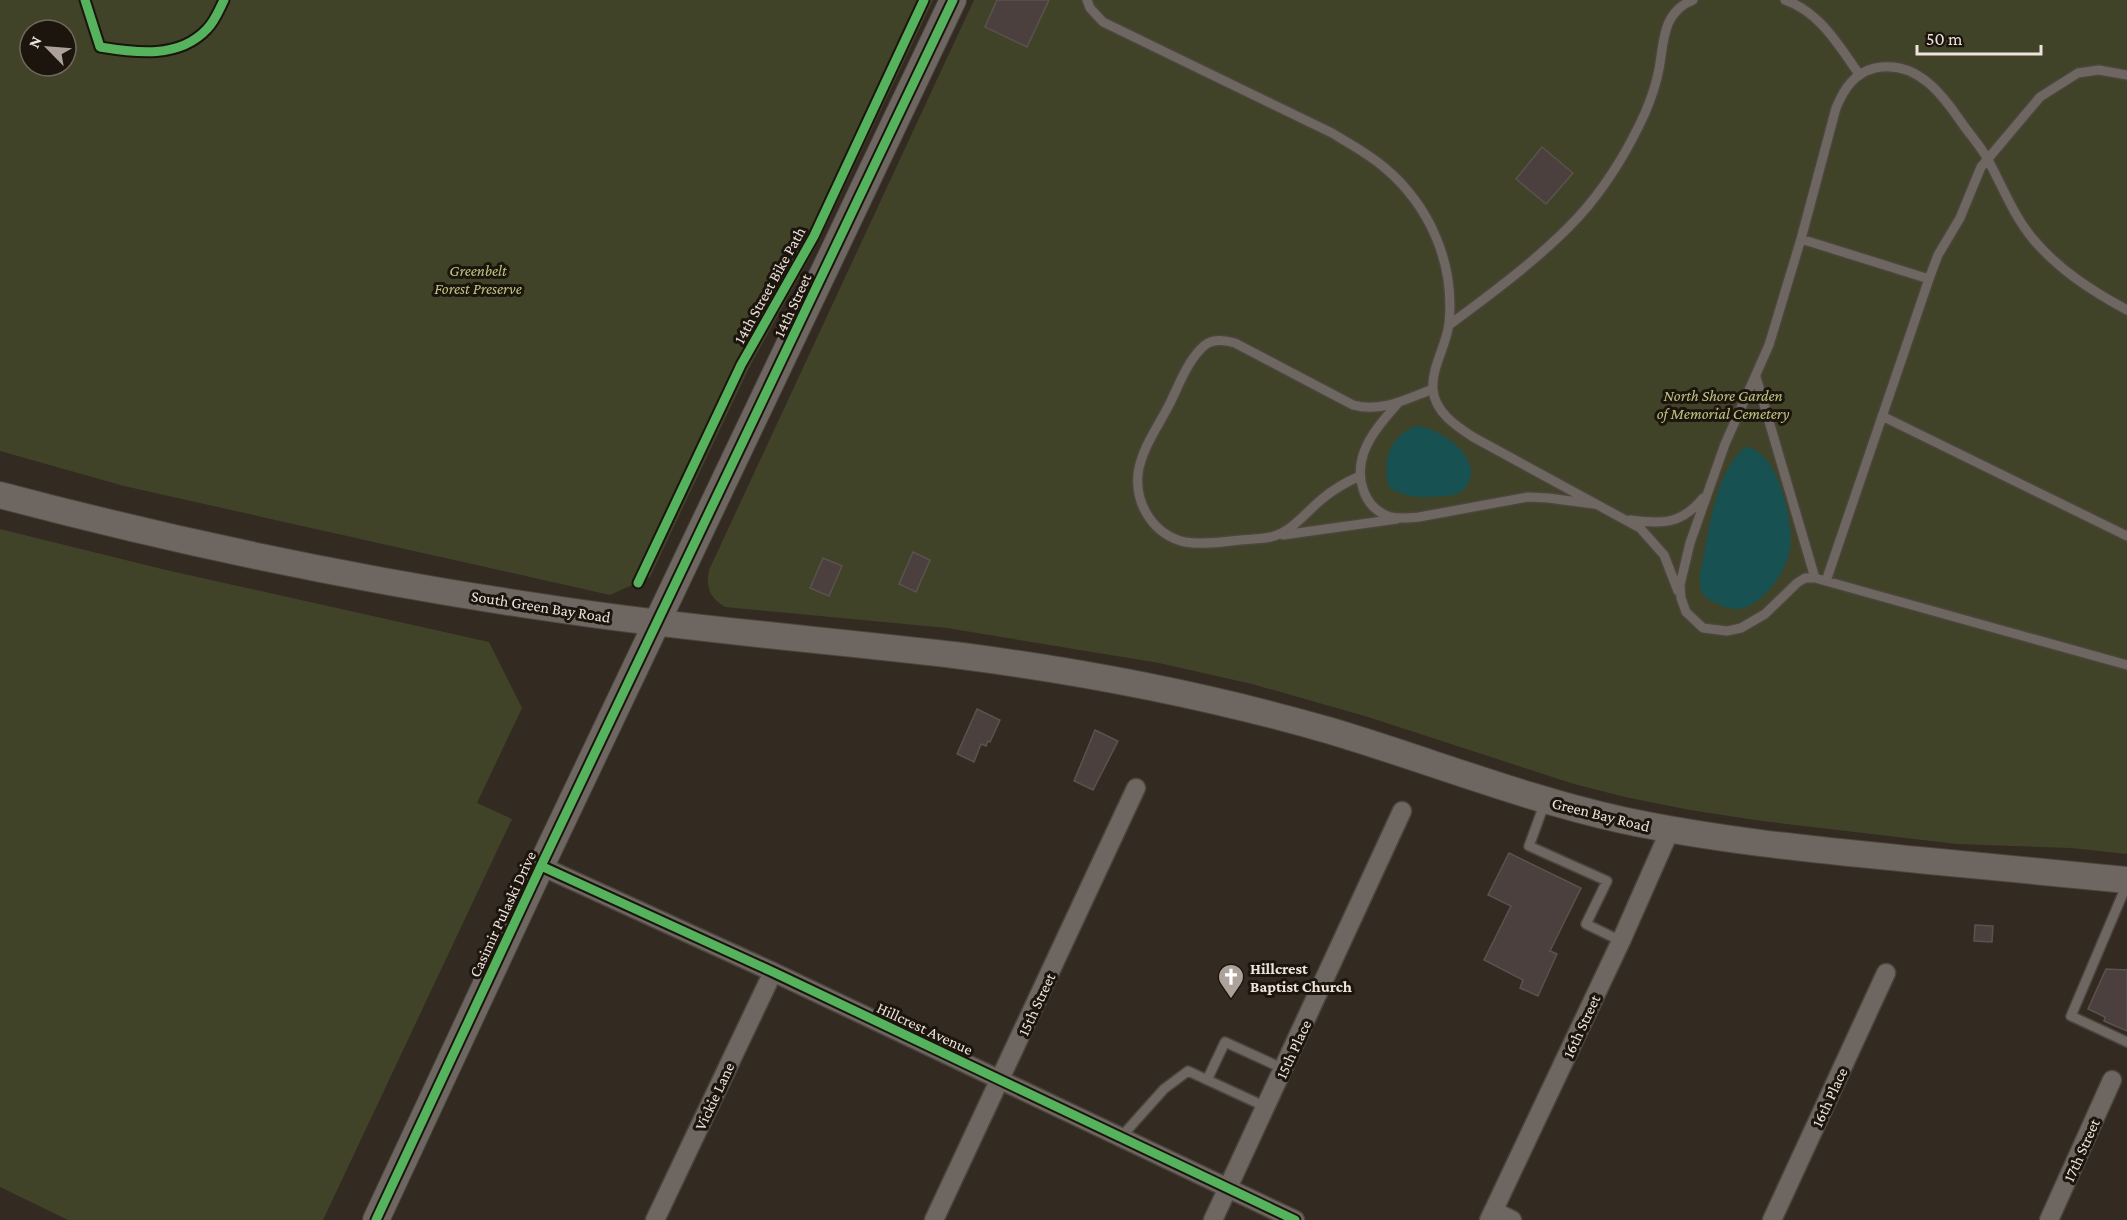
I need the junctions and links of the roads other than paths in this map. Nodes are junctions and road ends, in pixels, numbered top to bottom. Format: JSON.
{"nodes":[{"id":1,"x":953,"y":0,"type":"edge"},
{"id":2,"x":1087,"y":0,"type":"edge"},
{"id":3,"x":1693,"y":0,"type":"edge"},
{"id":4,"x":1785,"y":0,"type":"edge"},
{"id":5,"x":1859,"y":74,"type":"junction"},
{"id":6,"x":2127,"y":75,"type":"edge"},
{"id":7,"x":1987,"y":157,"type":"junction"},
{"id":8,"x":1801,"y":239,"type":"junction"},
{"id":9,"x":1929,"y":279,"type":"junction"},
{"id":10,"x":2127,"y":310,"type":"edge"},
{"id":11,"x":1449,"y":325,"type":"junction"},
{"id":12,"x":1756,"y":376,"type":"junction"},
{"id":13,"x":1433,"y":389,"type":"junction"},
{"id":14,"x":1399,"y":402,"type":"junction"},
{"id":15,"x":1882,"y":416,"type":"junction"},
{"id":16,"x":1360,"y":476,"type":"junction"},
{"id":17,"x":1707,"y":494,"type":"junction"},
{"id":18,"x":0,"y":495,"type":"edge"},
{"id":19,"x":1603,"y":506,"type":"junction"},
{"id":20,"x":1402,"y":519,"type":"junction"},
{"id":21,"x":1629,"y":520,"type":"junction"},
{"id":22,"x":2127,"y":536,"type":"edge"},
{"id":23,"x":1270,"y":537,"type":"junction"},
{"id":24,"x":1815,"y":578,"type":"junction"},
{"id":25,"x":1826,"y":581,"type":"junction"},
{"id":26,"x":1681,"y":598,"type":"junction"},
{"id":27,"x":658,"y":622,"type":"junction"},
{"id":28,"x":2127,"y":665,"type":"edge"},
{"id":29,"x":1089,"y":675,"type":"joint"},
{"id":30,"x":1136,"y":788,"type":"dead end"},
{"id":31,"x":1546,"y":801,"type":"junction"},
{"id":32,"x":1402,"y":811,"type":"dead end"},
{"id":33,"x":1670,"y":830,"type":"junction"},
{"id":34,"x":542,"y":866,"type":"junction"},
{"id":35,"x":2127,"y":882,"type":"edge"},
{"id":36,"x":1622,"y":941,"type":"junction"},
{"id":37,"x":773,"y":972,"type":"junction"},
{"id":38,"x":1886,"y":973,"type":"dead end"},
{"id":39,"x":2127,"y":1042,"type":"edge"},
{"id":40,"x":1284,"y":1069,"type":"junction"},
{"id":41,"x":1001,"y":1080,"type":"junction"},
{"id":42,"x":1207,"y":1080,"type":"junction"},
{"id":43,"x":2112,"y":1080,"type":"dead end"},
{"id":44,"x":1266,"y":1107,"type":"junction"},
{"id":45,"x":1121,"y":1137,"type":"junction"},
{"id":46,"x":1228,"y":1188,"type":"junction"},
{"id":47,"x":1491,"y":1215,"type":"edge"},
{"id":48,"x":376,"y":1220,"type":"edge"},
{"id":49,"x":654,"y":1220,"type":"edge"},
{"id":50,"x":934,"y":1220,"type":"edge"},
{"id":51,"x":1213,"y":1220,"type":"edge"},
{"id":52,"x":1294,"y":1220,"type":"edge"},
{"id":53,"x":1512,"y":1220,"type":"edge"},
{"id":54,"x":1772,"y":1220,"type":"edge"},
{"id":55,"x":2049,"y":1220,"type":"edge"}],
"edges":[{"from":1,"to":27,"type":"main road","name":"14th Street"},
{"from":2,"to":11,"type":"lane"},
{"from":3,"to":11,"type":"lane"},
{"from":4,"to":5,"type":"lane"},
{"from":5,"to":7,"type":"lane"},
{"from":5,"to":8,"type":"lane"},
{"from":6,"to":7,"type":"lane"},
{"from":7,"to":9,"type":"lane"},
{"from":7,"to":10,"type":"lane"},
{"from":8,"to":9,"type":"lane"},
{"from":8,"to":12,"type":"lane"},
{"from":9,"to":15,"type":"lane"},
{"from":11,"to":13,"type":"lane"},
{"from":12,"to":17,"type":"lane"},
{"from":12,"to":24,"type":"lane"},
{"from":13,"to":14,"type":"lane"},
{"from":13,"to":19,"type":"lane"},
{"from":14,"to":16,"type":"lane"},
{"from":14,"to":23,"type":"lane"},
{"from":15,"to":22,"type":"lane"},
{"from":15,"to":25,"type":"lane"},
{"from":16,"to":20,"type":"lane"},
{"from":16,"to":23,"type":"lane"},
{"from":17,"to":21,"type":"lane"},
{"from":17,"to":26,"type":"lane"},
{"from":18,"to":27,"type":"main road","name":"South Green Bay Road"},
{"from":19,"to":20,"type":"lane"},
{"from":19,"to":21,"type":"lane"},
{"from":20,"to":23,"type":"lane"},
{"from":21,"to":26,"type":"lane"},
{"from":24,"to":25,"type":"lane"},
{"from":24,"to":26,"type":"lane"},
{"from":25,"to":28,"type":"lane"},
{"from":27,"to":29,"type":"main road","name":"South Green Bay Road"},
{"from":27,"to":34,"type":"main road","name":"Casimir Pulaski Drive"},
{"from":29,"to":31,"type":"main road","name":"Green Bay Road"},
{"from":30,"to":41,"type":"street","name":"15th Street"},
{"from":31,"to":33,"type":"main road","name":"Green Bay Road"},
{"from":31,"to":36,"type":"lane"},
{"from":32,"to":40,"type":"street","name":"15th Place"},
{"from":33,"to":35,"type":"main road","name":"Green Bay Road"},
{"from":33,"to":36,"type":"street","name":"16th Street"},
{"from":34,"to":37,"type":"street","name":"Hillcrest Avenue"},
{"from":34,"to":48,"type":"main road","name":"Casimir Pulaski Drive"},
{"from":35,"to":39,"type":"lane"},
{"from":36,"to":47,"type":"street","name":"16th Street"},
{"from":37,"to":41,"type":"street","name":"Hillcrest Avenue"},
{"from":37,"to":49,"type":"street","name":"Vickie Lane"},
{"from":38,"to":54,"type":"street","name":"16th Place"},
{"from":40,"to":42,"type":"lane"},
{"from":40,"to":44,"type":"street","name":"15th Place"},
{"from":41,"to":45,"type":"street","name":"Hillcrest Avenue"},
{"from":41,"to":50,"type":"street","name":"15th Street"},
{"from":42,"to":44,"type":"lane"},
{"from":42,"to":45,"type":"lane"},
{"from":43,"to":55,"type":"street","name":"17th Street"},
{"from":44,"to":46,"type":"street","name":"15th Place"},
{"from":45,"to":46,"type":"street","name":"Hillcrest Avenue"},
{"from":46,"to":51,"type":"street","name":"15th Place"},
{"from":46,"to":52,"type":"street","name":"Hillcrest Avenue"},
{"from":47,"to":53,"type":"street"}]}
